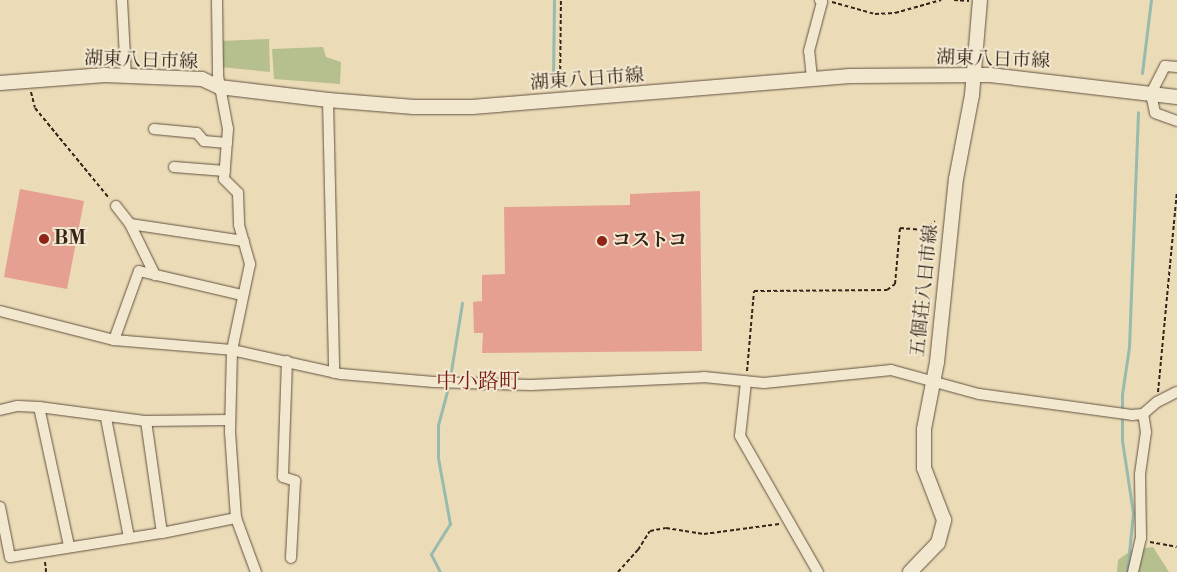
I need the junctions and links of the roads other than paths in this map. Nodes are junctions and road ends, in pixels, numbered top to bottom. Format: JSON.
{"nodes":[{"id":1,"x":122,"y":0,"type":"edge"},
{"id":2,"x":217,"y":0,"type":"edge"},
{"id":3,"x":820,"y":0,"type":"edge"},
{"id":4,"x":980,"y":0,"type":"edge"},
{"id":5,"x":1177,"y":67,"type":"edge"},
{"id":6,"x":126,"y":76,"type":"junction"},
{"id":7,"x":972,"y":76,"type":"junction"},
{"id":8,"x":812,"y":78,"type":"junction"},
{"id":9,"x":0,"y":83,"type":"edge"},
{"id":10,"x":219,"y":87,"type":"junction"},
{"id":11,"x":1151,"y":94,"type":"junction"},
{"id":12,"x":1177,"y":97,"type":"edge"},
{"id":13,"x":328,"y":100,"type":"junction"},
{"id":14,"x":1177,"y":121,"type":"edge"},
{"id":15,"x":154,"y":129,"type":"dead end"},
{"id":16,"x":227,"y":143,"type":"junction"},
{"id":17,"x":174,"y":167,"type":"dead end"},
{"id":18,"x":225,"y":171,"type":"junction"},
{"id":19,"x":116,"y":206,"type":"road end"},
{"id":20,"x":130,"y":224,"type":"junction"},
{"id":21,"x":244,"y":241,"type":"junction"},
{"id":22,"x":155,"y":275,"type":"junction"},
{"id":23,"x":242,"y":296,"type":"junction"},
{"id":24,"x":0,"y":311,"type":"edge"},
{"id":25,"x":114,"y":340,"type":"junction"},
{"id":26,"x":232,"y":350,"type":"junction"},
{"id":27,"x":287,"y":361,"type":"junction"},
{"id":28,"x":334,"y":373,"type":"junction"},
{"id":29,"x":747,"y":378,"type":"junction"},
{"id":30,"x":933,"y":383,"type":"junction"},
{"id":31,"x":1177,"y":392,"type":"edge"},
{"id":32,"x":39,"y":407,"type":"junction"},
{"id":33,"x":0,"y":410,"type":"edge"},
{"id":34,"x":1143,"y":414,"type":"junction"},
{"id":35,"x":106,"y":418,"type":"junction"},
{"id":36,"x":230,"y":420,"type":"junction"},
{"id":37,"x":146,"y":421,"type":"junction"},
{"id":38,"x":0,"y":507,"type":"edge"},
{"id":39,"x":236,"y":518,"type":"junction"},
{"id":40,"x":162,"y":533,"type":"junction"},
{"id":41,"x":129,"y":538,"type":"junction"},
{"id":42,"x":70,"y":546,"type":"junction"},
{"id":43,"x":5,"y":557,"type":"edge"},
{"id":44,"x":291,"y":558,"type":"dead end"},
{"id":45,"x":256,"y":572,"type":"edge"},
{"id":46,"x":818,"y":572,"type":"edge"},
{"id":47,"x":910,"y":572,"type":"edge"},
{"id":48,"x":1133,"y":572,"type":"edge"}],
"edges":[{"from":1,"to":6,"type":"street"},
{"from":2,"to":10,"type":"street"},
{"from":3,"to":8,"type":"street"},
{"from":4,"to":7,"type":"main road","name":"五個荘八日市線"},
{"from":5,"to":11,"type":"street"},
{"from":6,"to":9,"type":"main road","name":"湖東八日市線"},
{"from":6,"to":10,"type":"main road","name":"湖東八日市線"},
{"from":7,"to":8,"type":"main road","name":"湖東八日市線"},
{"from":7,"to":11,"type":"main road","name":"湖東八日市線"},
{"from":7,"to":30,"type":"main road","name":"五個荘八日市線"},
{"from":8,"to":13,"type":"main road","name":"湖東八日市線"},
{"from":10,"to":13,"type":"main road","name":"湖東八日市線"},
{"from":10,"to":16,"type":"street"},
{"from":11,"to":12,"type":"main road","name":"湖東八日市線"},
{"from":11,"to":14,"type":"street"},
{"from":13,"to":28,"type":"street"},
{"from":15,"to":16,"type":"street"},
{"from":16,"to":18,"type":"street"},
{"from":17,"to":18,"type":"street"},
{"from":18,"to":21,"type":"street"},
{"from":19,"to":20,"type":"street"},
{"from":20,"to":21,"type":"street"},
{"from":20,"to":22,"type":"street"},
{"from":21,"to":23,"type":"street"},
{"from":22,"to":23,"type":"street"},
{"from":22,"to":25,"type":"street"},
{"from":23,"to":26,"type":"street"},
{"from":24,"to":25,"type":"street"},
{"from":25,"to":26,"type":"street"},
{"from":26,"to":27,"type":"street"},
{"from":26,"to":36,"type":"street"},
{"from":27,"to":28,"type":"street"},
{"from":27,"to":44,"type":"street"},
{"from":28,"to":29,"type":"street"},
{"from":29,"to":30,"type":"street"},
{"from":29,"to":46,"type":"street"},
{"from":30,"to":34,"type":"street"},
{"from":30,"to":47,"type":"main road","name":"五個荘八日市線"},
{"from":31,"to":34,"type":"street"},
{"from":32,"to":33,"type":"street"},
{"from":32,"to":35,"type":"street"},
{"from":32,"to":42,"type":"street"},
{"from":34,"to":48,"type":"street"},
{"from":35,"to":37,"type":"street"},
{"from":35,"to":41,"type":"street"},
{"from":36,"to":37,"type":"street"},
{"from":36,"to":39,"type":"street"},
{"from":37,"to":40,"type":"street"},
{"from":38,"to":43,"type":"street"},
{"from":39,"to":40,"type":"street"},
{"from":39,"to":45,"type":"street"},
{"from":40,"to":41,"type":"street"},
{"from":41,"to":42,"type":"street"},
{"from":42,"to":43,"type":"street"}]}
